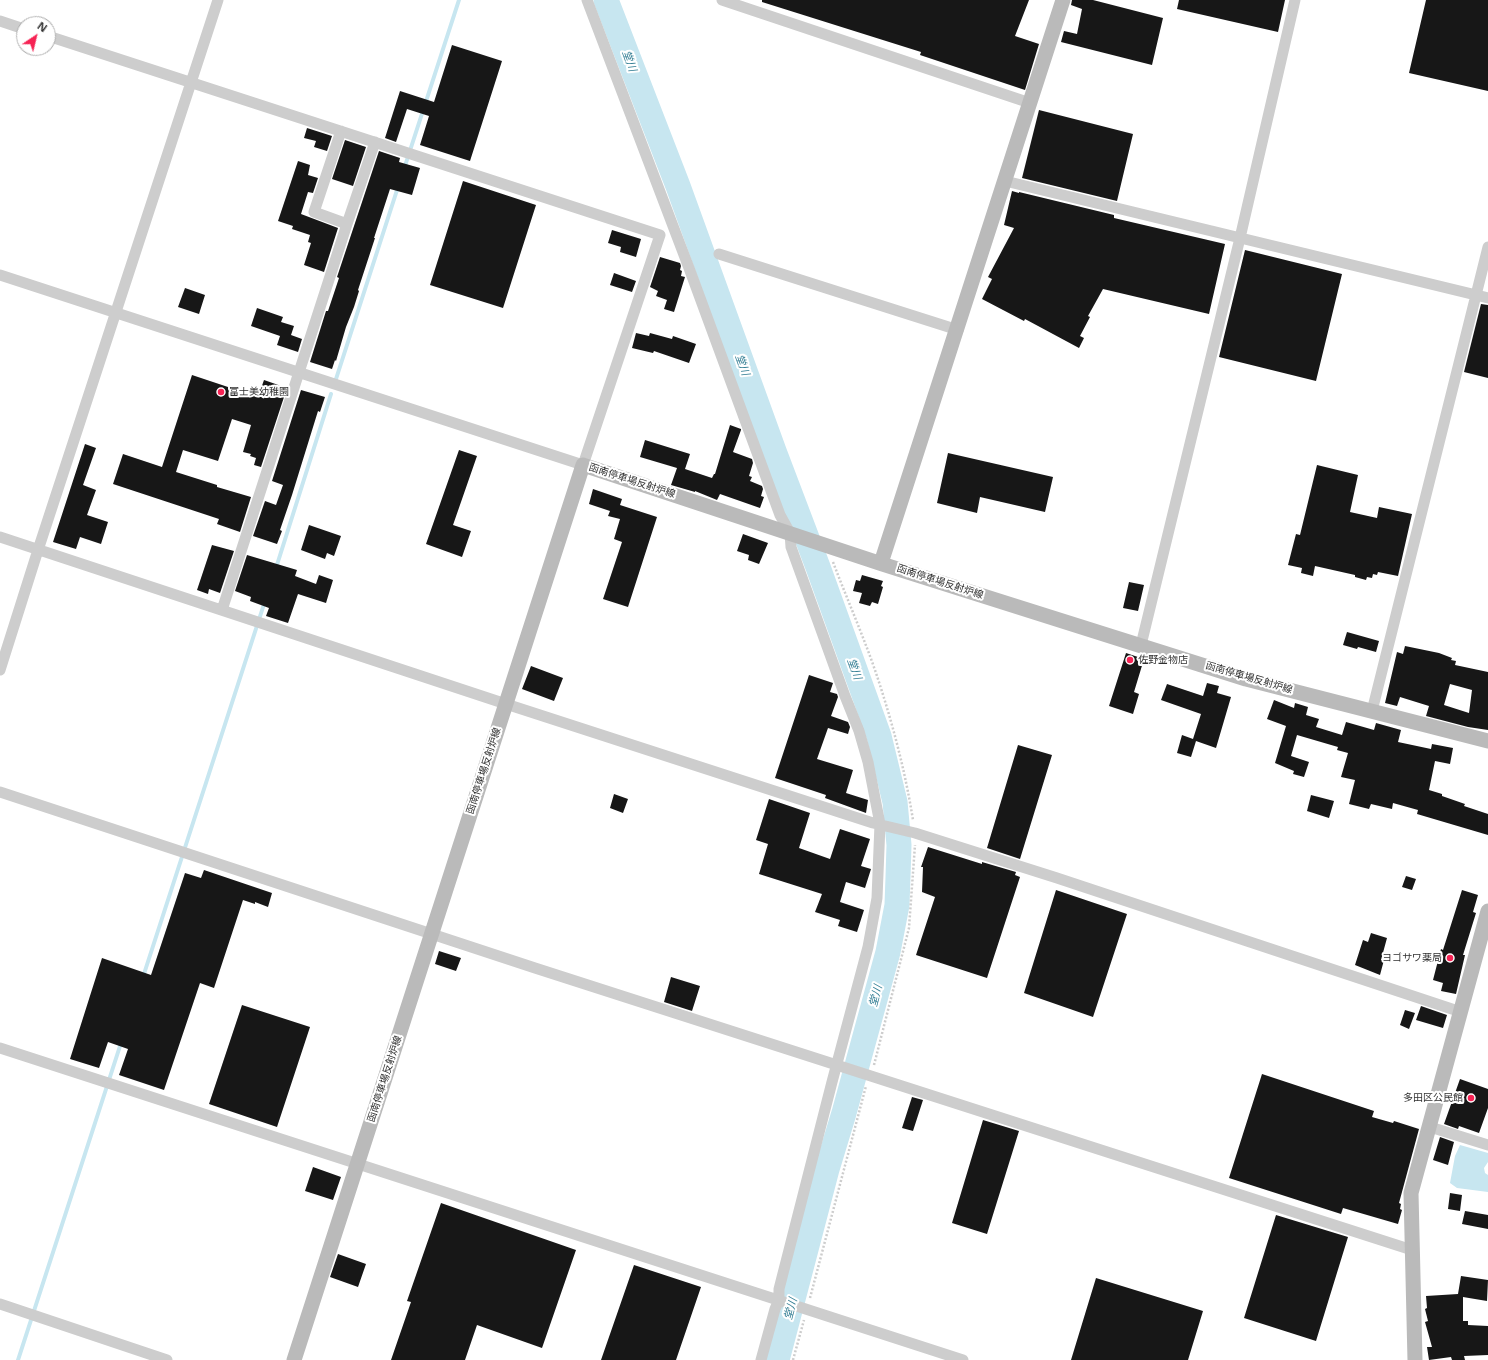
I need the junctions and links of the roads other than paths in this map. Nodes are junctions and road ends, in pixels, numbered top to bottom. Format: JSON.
{"nodes":[{"id":1,"x":218,"y":0,"type":"edge"},
{"id":2,"x":587,"y":0,"type":"edge"},
{"id":3,"x":722,"y":0,"type":"edge"},
{"id":4,"x":1063,"y":0,"type":"edge"},
{"id":5,"x":1295,"y":0,"type":"edge"},
{"id":6,"x":736,"y":2,"type":"edge"},
{"id":7,"x":0,"y":21,"type":"edge"},
{"id":8,"x":16,"y":26,"type":"edge"},
{"id":9,"x":56,"y":39,"type":"edge"},
{"id":10,"x":192,"y":82,"type":"junction"},
{"id":11,"x":1030,"y":103,"type":"junction"},
{"id":12,"x":341,"y":131,"type":"junction"},
{"id":13,"x":375,"y":142,"type":"junction"},
{"id":14,"x":1005,"y":181,"type":"junction"},
{"id":15,"x":347,"y":224,"type":"junction"},
{"id":16,"x":675,"y":233,"type":"junction"},
{"id":17,"x":660,"y":235,"type":"junction"},
{"id":18,"x":1240,"y":238,"type":"junction"},
{"id":19,"x":1488,"y":247,"type":"edge"},
{"id":20,"x":719,"y":254,"type":"dead end"},
{"id":21,"x":0,"y":275,"type":"edge"},
{"id":22,"x":1477,"y":295,"type":"junction"},
{"id":23,"x":1488,"y":298,"type":"edge"},
{"id":24,"x":116,"y":312,"type":"junction"},
{"id":25,"x":958,"y":330,"type":"junction"},
{"id":26,"x":298,"y":372,"type":"junction"},
{"id":27,"x":584,"y":465,"type":"junction"},
{"id":28,"x":790,"y":533,"type":"junction"},
{"id":29,"x":0,"y":537,"type":"edge"},
{"id":30,"x":38,"y":550,"type":"junction"},
{"id":31,"x":881,"y":563,"type":"junction"},
{"id":32,"x":222,"y":610,"type":"junction"},
{"id":33,"x":1140,"y":645,"type":"junction"},
{"id":34,"x":0,"y":670,"type":"edge"},
{"id":35,"x":506,"y":704,"type":"junction"},
{"id":36,"x":1372,"y":711,"type":"junction"},
{"id":37,"x":1488,"y":741,"type":"edge"},
{"id":38,"x":0,"y":792,"type":"edge"},
{"id":39,"x":883,"y":825,"type":"junction"},
{"id":40,"x":1488,"y":911,"type":"edge"},
{"id":41,"x":432,"y":933,"type":"junction"},
{"id":42,"x":1461,"y":1012,"type":"junction"},
{"id":43,"x":0,"y":1048,"type":"edge"},
{"id":44,"x":839,"y":1066,"type":"junction"},
{"id":45,"x":1430,"y":1127,"type":"junction"},
{"id":46,"x":1488,"y":1145,"type":"edge"},
{"id":47,"x":357,"y":1164,"type":"junction"},
{"id":48,"x":1412,"y":1250,"type":"junction"},
{"id":49,"x":779,"y":1300,"type":"junction"},
{"id":50,"x":0,"y":1304,"type":"edge"},
{"id":51,"x":167,"y":1360,"type":"edge"},
{"id":52,"x":294,"y":1360,"type":"edge"},
{"id":53,"x":760,"y":1360,"type":"edge"},
{"id":54,"x":963,"y":1360,"type":"edge"},
{"id":55,"x":1415,"y":1360,"type":"edge"}],
"edges":[{"from":1,"to":10,"type":"street"},
{"from":2,"to":16,"type":"street"},
{"from":3,"to":6,"type":"street"},
{"from":4,"to":11,"type":"main road"},
{"from":5,"to":18,"type":"street"},
{"from":6,"to":11,"type":"street"},
{"from":7,"to":8,"type":"street"},
{"from":9,"to":10,"type":"street"},
{"from":10,"to":12,"type":"street"},
{"from":10,"to":24,"type":"street"},
{"from":11,"to":14,"type":"main road"},
{"from":12,"to":13,"type":"street"},
{"from":12,"to":15,"type":"street"},
{"from":13,"to":15,"type":"street"},
{"from":13,"to":17,"type":"street"},
{"from":14,"to":18,"type":"street"},
{"from":14,"to":25,"type":"main road"},
{"from":15,"to":26,"type":"street"},
{"from":16,"to":17,"type":"street"},
{"from":16,"to":28,"type":"street"},
{"from":17,"to":27,"type":"street"},
{"from":18,"to":22,"type":"street"},
{"from":18,"to":33,"type":"street"},
{"from":19,"to":22,"type":"street"},
{"from":20,"to":25,"type":"street"},
{"from":21,"to":24,"type":"street"},
{"from":22,"to":23,"type":"street"},
{"from":22,"to":36,"type":"street"},
{"from":24,"to":26,"type":"street"},
{"from":24,"to":30,"type":"street"},
{"from":25,"to":31,"type":"main road"},
{"from":26,"to":27,"type":"street"},
{"from":26,"to":32,"type":"street"},
{"from":27,"to":28,"type":"main road","name":"函南停車場反射炉線"},
{"from":27,"to":35,"type":"main road","name":"函南停車場反射炉線"},
{"from":28,"to":31,"type":"main road","name":"函南停車場反射炉線"},
{"from":28,"to":39,"type":"street"},
{"from":29,"to":30,"type":"street"},
{"from":30,"to":32,"type":"street"},
{"from":30,"to":34,"type":"street"},
{"from":31,"to":33,"type":"main road","name":"函南停車場反射炉線"},
{"from":32,"to":35,"type":"street"},
{"from":33,"to":36,"type":"main road","name":"函南停車場反射炉線"},
{"from":35,"to":39,"type":"street"},
{"from":35,"to":41,"type":"main road","name":"函南停車場反射炉線"},
{"from":36,"to":37,"type":"main road","name":"函南停車場反射炉線"},
{"from":38,"to":41,"type":"street"},
{"from":39,"to":42,"type":"street"},
{"from":39,"to":44,"type":"street"},
{"from":40,"to":42,"type":"main road"},
{"from":41,"to":44,"type":"street"},
{"from":41,"to":47,"type":"main road","name":"函南停車場反射炉線"},
{"from":42,"to":45,"type":"main road"},
{"from":43,"to":47,"type":"street"},
{"from":44,"to":48,"type":"street"},
{"from":44,"to":49,"type":"street"},
{"from":45,"to":46,"type":"street"},
{"from":45,"to":48,"type":"main road"},
{"from":47,"to":49,"type":"street"},
{"from":47,"to":52,"type":"main road","name":"函南停車場反射炉線"},
{"from":48,"to":55,"type":"main road"},
{"from":49,"to":53,"type":"street"},
{"from":49,"to":54,"type":"street"},
{"from":50,"to":51,"type":"street"}]}
